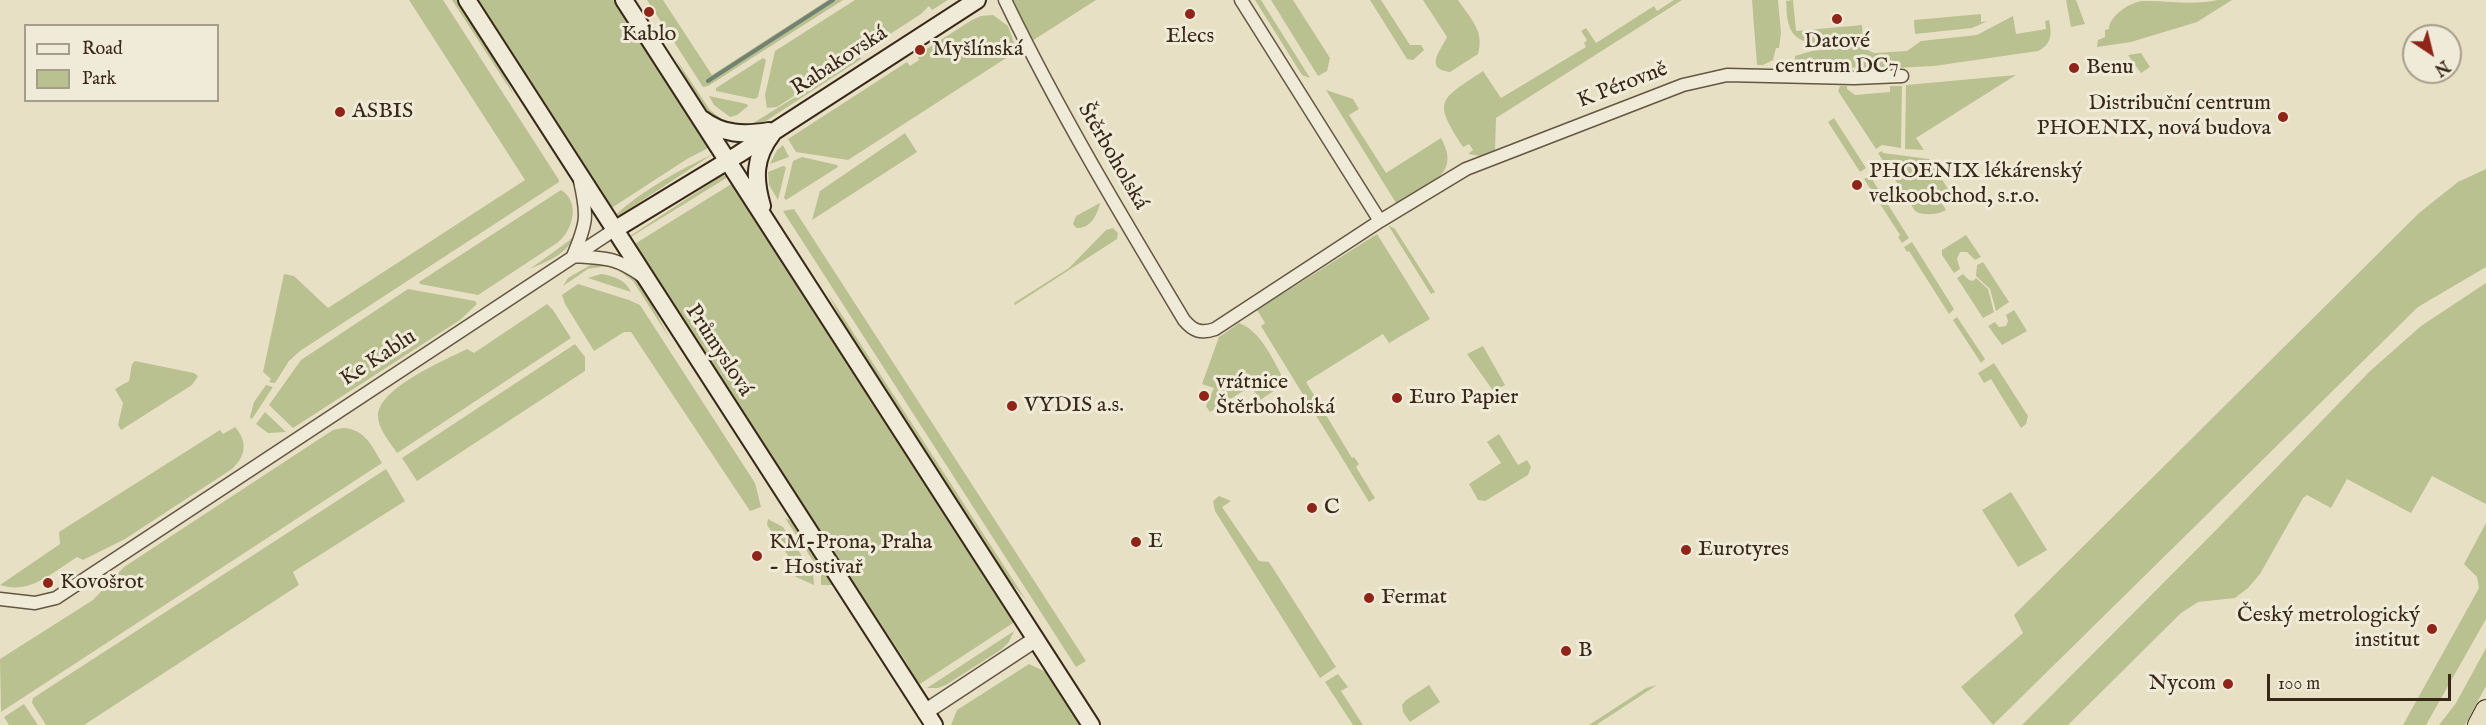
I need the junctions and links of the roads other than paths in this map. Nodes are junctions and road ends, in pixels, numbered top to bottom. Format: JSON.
{"nodes":[{"id":1,"x":467,"y":0,"type":"edge"},
{"id":2,"x":624,"y":0,"type":"edge"},
{"id":3,"x":976,"y":0,"type":"edge"},
{"id":4,"x":1005,"y":0,"type":"edge"},
{"id":5,"x":1241,"y":0,"type":"edge"},
{"id":6,"x":1902,"y":76,"type":"dead end"},
{"id":7,"x":699,"y":117,"type":"junction"},
{"id":8,"x":777,"y":129,"type":"junction"},
{"id":9,"x":728,"y":160,"type":"junction"},
{"id":10,"x":578,"y":174,"type":"junction"},
{"id":11,"x":765,"y":219,"type":"junction"},
{"id":12,"x":1380,"y":221,"type":"junction"},
{"id":13,"x":614,"y":230,"type":"junction"},
{"id":14,"x":573,"y":256,"type":"junction"},
{"id":15,"x":645,"y":278,"type":"junction"},
{"id":16,"x":1192,"y":329,"type":"joint"},
{"id":17,"x":0,"y":599,"type":"edge"},
{"id":18,"x":1036,"y":639,"type":"junction"},
{"id":19,"x":2486,"y":710,"type":"edge"},
{"id":20,"x":930,"y":718,"type":"edge"},
{"id":21,"x":1091,"y":725,"type":"edge"},
{"id":22,"x":2478,"y":725,"type":"edge"}],
"edges":[{"from":1,"to":10,"type":"main road","name":"Průmyslová"},
{"from":2,"to":7,"type":"main road"},
{"from":3,"to":8,"type":"main road","name":"Rabakovská"},
{"from":4,"to":16,"type":"street","name":"Štěrboholská"},
{"from":5,"to":12,"type":"street"},
{"from":6,"to":12,"type":"street","name":"K Pérovně"},
{"from":7,"to":8,"type":"main road"},
{"from":7,"to":9,"type":"main road"},
{"from":8,"to":9,"type":"main road","name":"Rabakovská"},
{"from":8,"to":11,"type":"main road"},
{"from":9,"to":11,"type":"main road"},
{"from":9,"to":13,"type":"main road","name":"Ke Kablu"},
{"from":10,"to":13,"type":"main road","name":"Průmyslová"},
{"from":10,"to":14,"type":"street"},
{"from":11,"to":18,"type":"main road"},
{"from":12,"to":16,"type":"street","name":"K Pérovně"},
{"from":13,"to":14,"type":"street","name":"Ke Kablu"},
{"from":13,"to":15,"type":"main road","name":"Průmyslová"},
{"from":14,"to":15,"type":"street"},
{"from":14,"to":17,"type":"street","name":"Ke Kablu"},
{"from":15,"to":20,"type":"main road","name":"Průmyslová"},
{"from":18,"to":20,"type":"street"},
{"from":18,"to":21,"type":"main road"},
{"from":19,"to":22,"type":"highway"}]}
